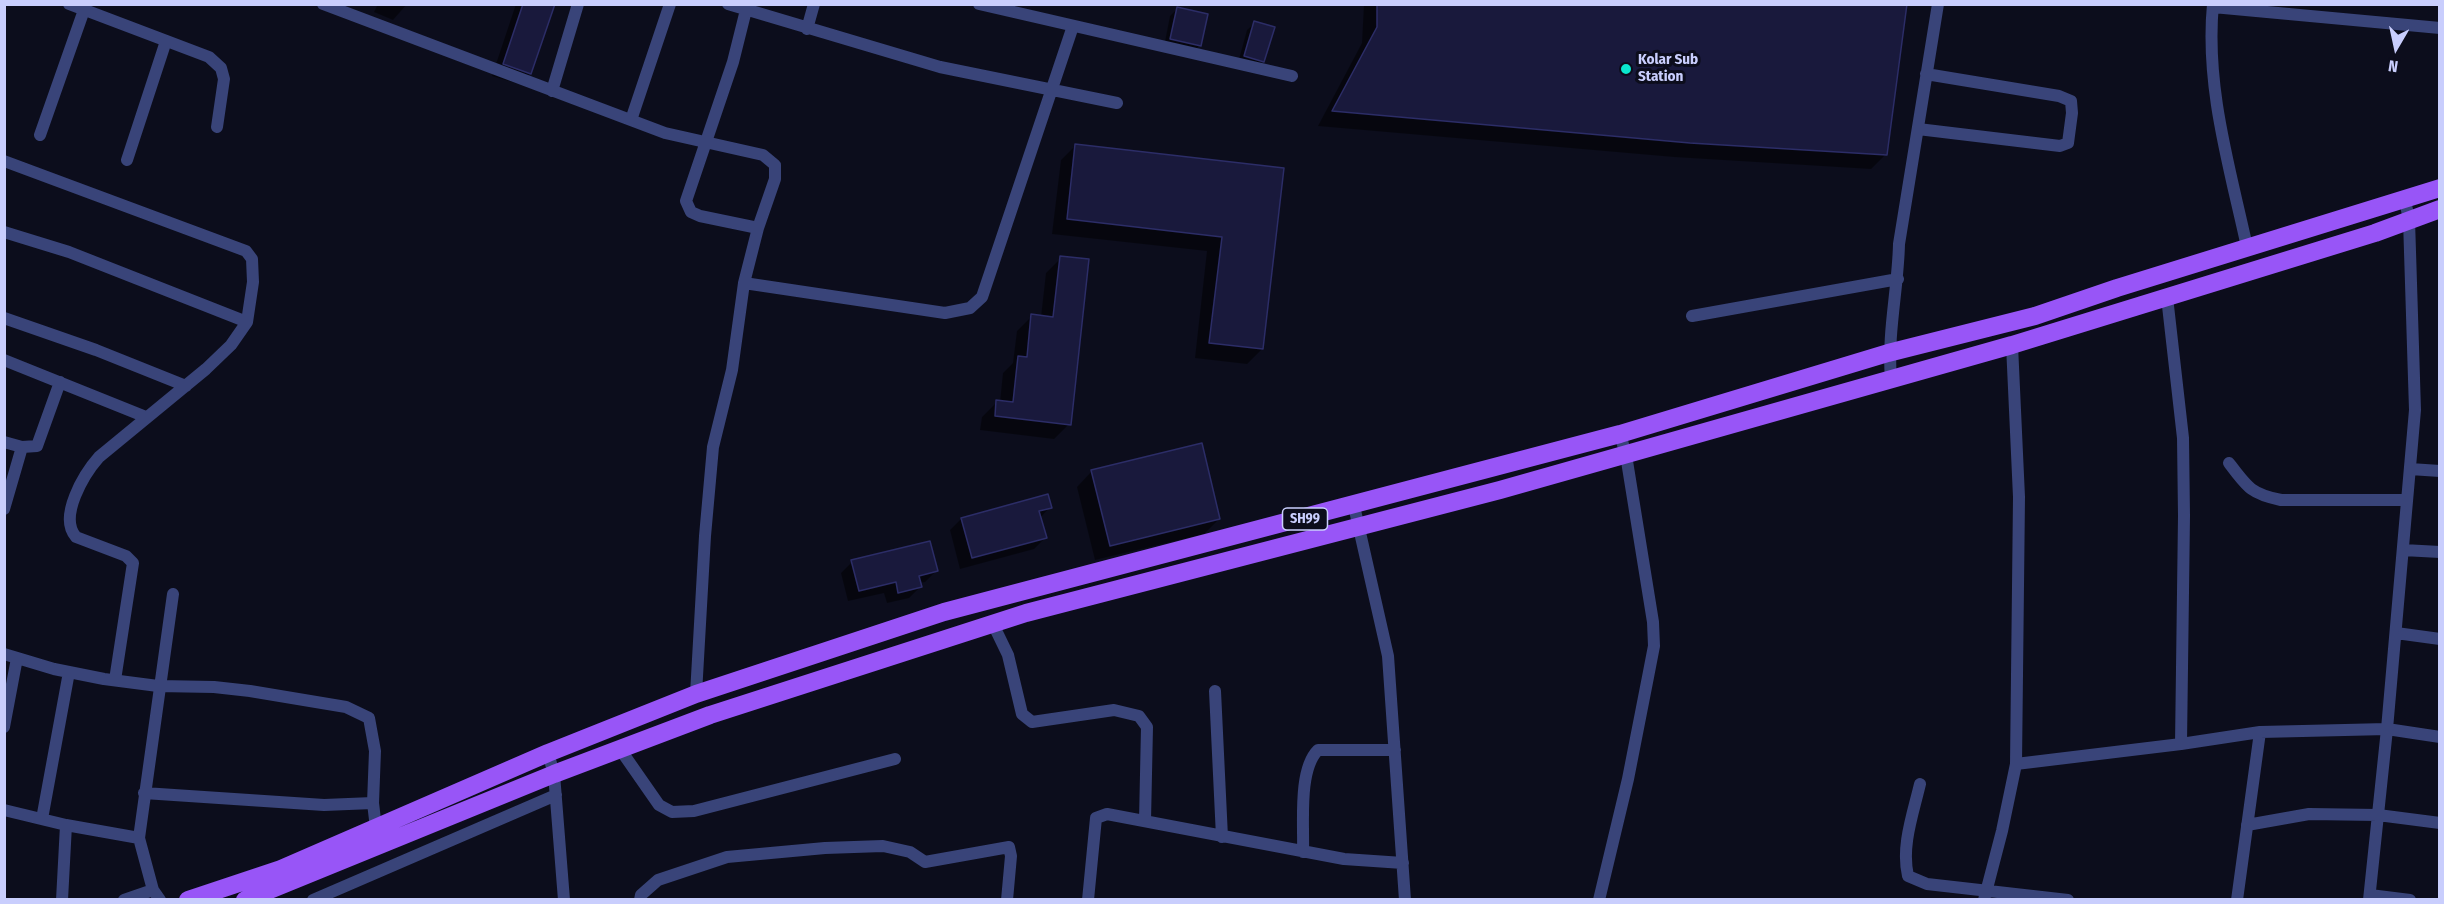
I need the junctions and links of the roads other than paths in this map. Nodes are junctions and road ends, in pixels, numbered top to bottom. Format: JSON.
{"nodes":[{"id":1,"x":69,"y":4,"type":"edge"},
{"id":2,"x":323,"y":4,"type":"edge"},
{"id":3,"x":578,"y":4,"type":"edge"},
{"id":4,"x":670,"y":4,"type":"edge"},
{"id":5,"x":728,"y":4,"type":"edge"},
{"id":6,"x":814,"y":4,"type":"edge"},
{"id":7,"x":979,"y":4,"type":"edge"},
{"id":8,"x":1938,"y":4,"type":"edge"},
{"id":9,"x":2213,"y":6,"type":"edge"},
{"id":10,"x":84,"y":10,"type":"junction"},
{"id":11,"x":746,"y":10,"type":"junction"},
{"id":12,"x":1073,"y":26,"type":"junction"},
{"id":13,"x":2439,"y":28,"type":"edge"},
{"id":14,"x":807,"y":29,"type":"junction"},
{"id":15,"x":166,"y":41,"type":"junction"},
{"id":16,"x":1926,"y":75,"type":"junction"},
{"id":17,"x":1292,"y":76,"type":"dead end"},
{"id":18,"x":1052,"y":90,"type":"junction"},
{"id":19,"x":552,"y":91,"type":"junction"},
{"id":20,"x":1117,"y":103,"type":"dead end"},
{"id":21,"x":631,"y":120,"type":"junction"},
{"id":22,"x":218,"y":127,"type":"dead end"},
{"id":23,"x":1918,"y":129,"type":"junction"},
{"id":24,"x":40,"y":135,"type":"dead end"},
{"id":25,"x":706,"y":142,"type":"junction"},
{"id":26,"x":127,"y":160,"type":"dead end"},
{"id":27,"x":4,"y":161,"type":"edge"},
{"id":28,"x":2439,"y":188,"type":"edge"},
{"id":29,"x":2405,"y":200,"type":"junction"},
{"id":30,"x":2439,"y":209,"type":"edge"},
{"id":31,"x":2409,"y":220,"type":"junction"},
{"id":32,"x":758,"y":228,"type":"junction"},
{"id":33,"x":4,"y":232,"type":"edge"},
{"id":34,"x":2247,"y":248,"type":"junction"},
{"id":35,"x":1898,"y":279,"type":"junction"},
{"id":36,"x":744,"y":283,"type":"junction"},
{"id":37,"x":2167,"y":297,"type":"junction"},
{"id":38,"x":1692,"y":316,"type":"dead end"},
{"id":39,"x":4,"y":318,"type":"edge"},
{"id":40,"x":248,"y":322,"type":"junction"},
{"id":41,"x":2012,"y":345,"type":"junction"},
{"id":42,"x":1888,"y":353,"type":"junction"},
{"id":43,"x":4,"y":360,"type":"edge"},
{"id":44,"x":1891,"y":379,"type":"junction"},
{"id":45,"x":60,"y":382,"type":"junction"},
{"id":46,"x":186,"y":386,"type":"junction"},
{"id":47,"x":146,"y":417,"type":"junction"},
{"id":48,"x":1620,"y":434,"type":"junction"},
{"id":49,"x":4,"y":442,"type":"edge"},
{"id":50,"x":22,"y":447,"type":"junction"},
{"id":51,"x":1626,"y":455,"type":"junction"},
{"id":52,"x":2229,"y":462,"type":"dead end"},
{"id":53,"x":2410,"y":469,"type":"junction"},
{"id":54,"x":2439,"y":471,"type":"edge"},
{"id":55,"x":2407,"y":500,"type":"junction"},
{"id":56,"x":1354,"y":506,"type":"junction"},
{"id":57,"x":4,"y":509,"type":"edge"},
{"id":58,"x":1358,"y":528,"type":"junction"},
{"id":59,"x":2403,"y":550,"type":"junction"},
{"id":60,"x":2439,"y":552,"type":"edge"},
{"id":61,"x":172,"y":594,"type":"dead end"},
{"id":62,"x":993,"y":624,"type":"junction"},
{"id":63,"x":2396,"y":633,"type":"junction"},
{"id":64,"x":2439,"y":639,"type":"edge"},
{"id":65,"x":4,"y":654,"type":"edge"},
{"id":66,"x":17,"y":658,"type":"junction"},
{"id":67,"x":69,"y":672,"type":"junction"},
{"id":68,"x":115,"y":680,"type":"junction"},
{"id":69,"x":158,"y":686,"type":"junction"},
{"id":70,"x":1215,"y":691,"type":"dead end"},
{"id":71,"x":696,"y":694,"type":"junction"},
{"id":72,"x":4,"y":727,"type":"edge"},
{"id":73,"x":2387,"y":729,"type":"junction"},
{"id":74,"x":2260,"y":732,"type":"junction"},
{"id":75,"x":2439,"y":737,"type":"edge"},
{"id":76,"x":2181,"y":744,"type":"junction"},
{"id":77,"x":620,"y":748,"type":"junction"},
{"id":78,"x":1395,"y":750,"type":"junction"},
{"id":79,"x":548,"y":753,"type":"junction"},
{"id":80,"x":895,"y":759,"type":"dead end"},
{"id":81,"x":2016,"y":764,"type":"junction"},
{"id":82,"x":554,"y":774,"type":"junction"},
{"id":83,"x":1920,"y":783,"type":"dead end"},
{"id":84,"x":144,"y":793,"type":"junction"},
{"id":85,"x":556,"y":795,"type":"junction"},
{"id":86,"x":373,"y":803,"type":"junction"},
{"id":87,"x":4,"y":810,"type":"edge"},
{"id":88,"x":2378,"y":815,"type":"junction"},
{"id":89,"x":42,"y":819,"type":"junction"},
{"id":90,"x":1145,"y":821,"type":"junction"},
{"id":91,"x":2439,"y":823,"type":"edge"},
{"id":92,"x":66,"y":825,"type":"junction"},
{"id":93,"x":2247,"y":825,"type":"junction"},
{"id":94,"x":376,"y":828,"type":"junction"},
{"id":95,"x":1222,"y":837,"type":"junction"},
{"id":96,"x":139,"y":838,"type":"junction"},
{"id":97,"x":1303,"y":852,"type":"junction"},
{"id":98,"x":1403,"y":863,"type":"junction"},
{"id":99,"x":156,"y":895,"type":"edge"},
{"id":100,"x":1985,"y":895,"type":"edge"},
{"id":101,"x":331,"y":896,"type":"edge"},
{"id":102,"x":2369,"y":897,"type":"edge"},
{"id":103,"x":62,"y":900,"type":"edge"},
{"id":104,"x":124,"y":900,"type":"edge"},
{"id":105,"x":188,"y":900,"type":"edge"},
{"id":106,"x":245,"y":900,"type":"edge"},
{"id":107,"x":313,"y":900,"type":"edge"},
{"id":108,"x":564,"y":900,"type":"edge"},
{"id":109,"x":640,"y":900,"type":"edge"},
{"id":110,"x":1007,"y":900,"type":"edge"},
{"id":111,"x":1088,"y":900,"type":"edge"},
{"id":112,"x":1406,"y":900,"type":"edge"},
{"id":113,"x":1599,"y":900,"type":"edge"},
{"id":114,"x":2068,"y":900,"type":"edge"},
{"id":115,"x":2237,"y":900,"type":"edge"},
{"id":116,"x":2410,"y":900,"type":"edge"}],
"edges":[{"from":1,"to":10,"type":"street"},
{"from":2,"to":19,"type":"street"},
{"from":3,"to":19,"type":"street"},
{"from":4,"to":21,"type":"street"},
{"from":5,"to":11,"type":"street"},
{"from":6,"to":14,"type":"street"},
{"from":7,"to":12,"type":"street"},
{"from":8,"to":16,"type":"street"},
{"from":9,"to":13,"type":"street"},
{"from":9,"to":34,"type":"street"},
{"from":10,"to":15,"type":"street"},
{"from":10,"to":24,"type":"street"},
{"from":11,"to":14,"type":"street"},
{"from":11,"to":25,"type":"street"},
{"from":12,"to":17,"type":"street"},
{"from":12,"to":18,"type":"street"},
{"from":14,"to":18,"type":"street"},
{"from":15,"to":22,"type":"street"},
{"from":15,"to":26,"type":"street"},
{"from":16,"to":23,"type":"street"},
{"from":16,"to":23,"type":"street"},
{"from":18,"to":20,"type":"street"},
{"from":18,"to":36,"type":"street"},
{"from":19,"to":21,"type":"street"},
{"from":21,"to":25,"type":"street"},
{"from":23,"to":35,"type":"street"},
{"from":25,"to":32,"type":"street"},
{"from":25,"to":32,"type":"street"},
{"from":27,"to":40,"type":"street"},
{"from":28,"to":29,"type":"main road","number":"SH99"},
{"from":29,"to":31,"type":"street"},
{"from":29,"to":34,"type":"main road","number":"SH99"},
{"from":30,"to":31,"type":"main road","number":"SH99"},
{"from":31,"to":37,"type":"main road","number":"SH99"},
{"from":31,"to":53,"type":"street"},
{"from":32,"to":36,"type":"street"},
{"from":33,"to":40,"type":"street"},
{"from":34,"to":42,"type":"main road","number":"SH99"},
{"from":35,"to":38,"type":"street"},
{"from":35,"to":42,"type":"street"},
{"from":36,"to":71,"type":"street"},
{"from":37,"to":41,"type":"main road","number":"SH99"},
{"from":37,"to":76,"type":"street"},
{"from":39,"to":46,"type":"street"},
{"from":40,"to":46,"type":"street"},
{"from":41,"to":44,"type":"main road","number":"SH99"},
{"from":41,"to":81,"type":"street"},
{"from":42,"to":44,"type":"street"},
{"from":42,"to":48,"type":"main road","number":"SH99"},
{"from":43,"to":45,"type":"street"},
{"from":44,"to":51,"type":"main road","number":"SH99"},
{"from":45,"to":47,"type":"street"},
{"from":45,"to":50,"type":"street"},
{"from":46,"to":47,"type":"street"},
{"from":47,"to":68,"type":"street"},
{"from":48,"to":51,"type":"street"},
{"from":48,"to":56,"type":"main road","number":"SH99"},
{"from":49,"to":50,"type":"street"},
{"from":50,"to":57,"type":"street"},
{"from":51,"to":58,"type":"main road","number":"SH99"},
{"from":51,"to":113,"type":"street"},
{"from":52,"to":55,"type":"street"},
{"from":53,"to":54,"type":"street"},
{"from":53,"to":55,"type":"street"},
{"from":55,"to":59,"type":"street"},
{"from":56,"to":58,"type":"street"},
{"from":56,"to":71,"type":"main road","number":"SH99"},
{"from":58,"to":62,"type":"main road","number":"SH99"},
{"from":58,"to":78,"type":"street"},
{"from":59,"to":60,"type":"street"},
{"from":59,"to":63,"type":"street"},
{"from":61,"to":69,"type":"street"},
{"from":62,"to":77,"type":"main road","number":"SH99"},
{"from":62,"to":90,"type":"street"},
{"from":63,"to":64,"type":"street"},
{"from":63,"to":73,"type":"street"},
{"from":65,"to":66,"type":"street"},
{"from":66,"to":67,"type":"street"},
{"from":66,"to":72,"type":"street"},
{"from":67,"to":68,"type":"street"},
{"from":67,"to":89,"type":"street"},
{"from":68,"to":69,"type":"street"},
{"from":69,"to":84,"type":"street"},
{"from":69,"to":86,"type":"street"},
{"from":70,"to":95,"type":"street"},
{"from":71,"to":79,"type":"main road","number":"SH99"},
{"from":73,"to":74,"type":"street"},
{"from":73,"to":75,"type":"street"},
{"from":73,"to":88,"type":"street"},
{"from":74,"to":76,"type":"street"},
{"from":74,"to":93,"type":"street"},
{"from":76,"to":81,"type":"street"},
{"from":77,"to":80,"type":"street"},
{"from":77,"to":82,"type":"main road","number":"SH99"},
{"from":78,"to":97,"type":"street"},
{"from":78,"to":98,"type":"street"},
{"from":79,"to":82,"type":"street"},
{"from":79,"to":94,"type":"main road","number":"SH99"},
{"from":81,"to":100,"type":"street"},
{"from":82,"to":85,"type":"street"},
{"from":82,"to":106,"type":"main road","number":"SH99"},
{"from":83,"to":100,"type":"street"},
{"from":84,"to":86,"type":"street"},
{"from":84,"to":96,"type":"street"},
{"from":85,"to":101,"type":"street"},
{"from":85,"to":108,"type":"street"},
{"from":86,"to":94,"type":"street"},
{"from":87,"to":89,"type":"street"},
{"from":88,"to":91,"type":"street"},
{"from":88,"to":93,"type":"street"},
{"from":88,"to":102,"type":"street"},
{"from":89,"to":92,"type":"street"},
{"from":90,"to":95,"type":"street"},
{"from":90,"to":111,"type":"street"},
{"from":92,"to":96,"type":"street"},
{"from":92,"to":103,"type":"street"},
{"from":93,"to":115,"type":"street"},
{"from":94,"to":105,"type":"main road","number":"SH99"},
{"from":95,"to":97,"type":"street"},
{"from":96,"to":99,"type":"street"},
{"from":97,"to":98,"type":"street"},
{"from":98,"to":112,"type":"street"},
{"from":99,"to":104,"type":"street"},
{"from":100,"to":114,"type":"street"},
{"from":101,"to":107,"type":"street"},
{"from":102,"to":116,"type":"street"},
{"from":109,"to":110,"type":"street"}]}
